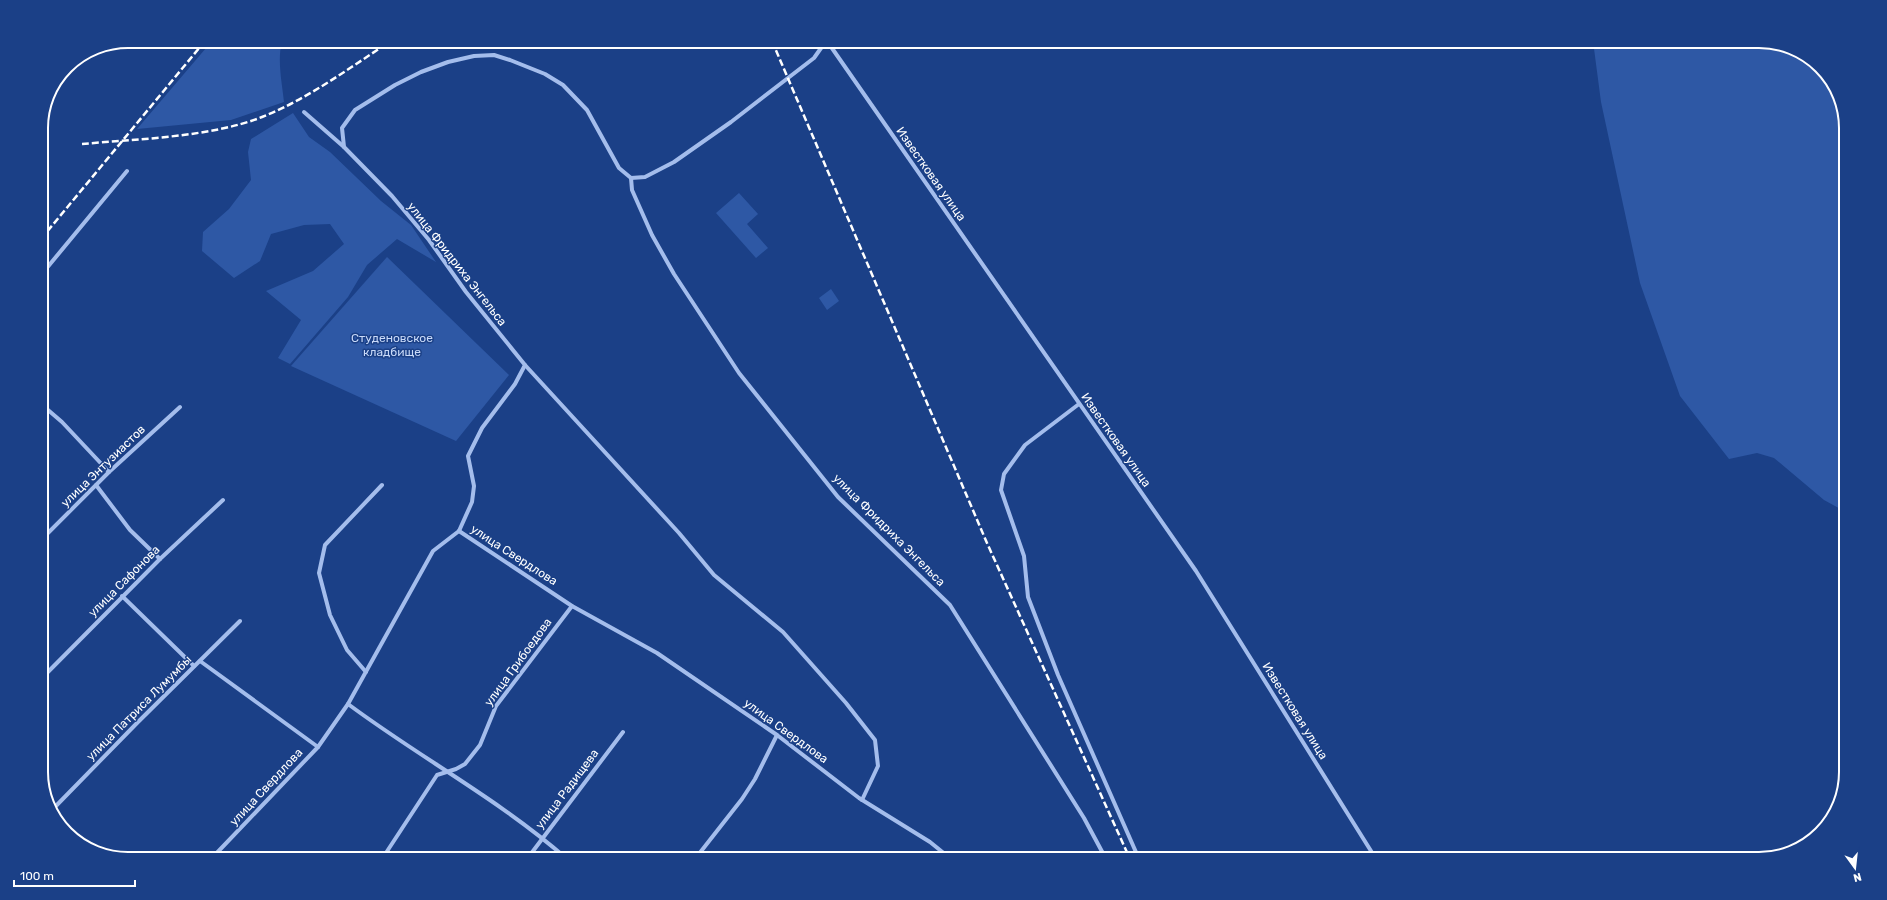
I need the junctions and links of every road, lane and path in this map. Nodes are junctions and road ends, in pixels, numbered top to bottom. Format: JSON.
{"nodes":[{"id":1,"x":821,"y":48,"type":"edge"},
{"id":2,"x":831,"y":48,"type":"edge"},
{"id":3,"x":304,"y":112,"type":"dead end"},
{"id":4,"x":344,"y":147,"type":"junction"},
{"id":5,"x":127,"y":171,"type":"dead end"},
{"id":6,"x":632,"y":178,"type":"junction"},
{"id":7,"x":48,"y":267,"type":"edge"},
{"id":8,"x":525,"y":366,"type":"junction"},
{"id":9,"x":1079,"y":404,"type":"junction"},
{"id":10,"x":180,"y":407,"type":"dead end"},
{"id":11,"x":48,"y":410,"type":"edge"},
{"id":12,"x":109,"y":472,"type":"junction"},
{"id":13,"x":96,"y":485,"type":"junction"},
{"id":14,"x":382,"y":486,"type":"dead end"},
{"id":15,"x":223,"y":500,"type":"dead end"},
{"id":16,"x":459,"y":531,"type":"junction"},
{"id":17,"x":48,"y":533,"type":"edge"},
{"id":18,"x":160,"y":558,"type":"junction"},
{"id":19,"x":122,"y":596,"type":"junction"},
{"id":20,"x":572,"y":606,"type":"junction"},
{"id":21,"x":240,"y":621,"type":"dead end"},
{"id":22,"x":200,"y":661,"type":"junction"},
{"id":23,"x":194,"y":666,"type":"junction"},
{"id":24,"x":48,"y":672,"type":"edge"},
{"id":25,"x":366,"y":672,"type":"junction"},
{"id":26,"x":348,"y":704,"type":"junction"},
{"id":27,"x":623,"y":732,"type":"dead end"},
{"id":28,"x":777,"y":735,"type":"junction"},
{"id":29,"x":318,"y":747,"type":"junction"},
{"id":30,"x":447,"y":771,"type":"junction"},
{"id":31,"x":862,"y":800,"type":"junction"},
{"id":32,"x":56,"y":806,"type":"edge"},
{"id":33,"x":542,"y":838,"type":"junction"},
{"id":34,"x":218,"y":852,"type":"edge"},
{"id":35,"x":387,"y":852,"type":"edge"},
{"id":36,"x":532,"y":852,"type":"edge"},
{"id":37,"x":559,"y":852,"type":"edge"},
{"id":38,"x":700,"y":852,"type":"edge"},
{"id":39,"x":942,"y":852,"type":"edge"},
{"id":40,"x":1102,"y":852,"type":"edge"},
{"id":41,"x":1136,"y":852,"type":"edge"},
{"id":42,"x":1372,"y":852,"type":"edge"}],
"edges":[{"from":1,"to":6,"type":"street"},
{"from":2,"to":9,"type":"street","name":"Известковая улица"},
{"from":3,"to":4,"type":"street","name":"улица Фридриха Энгельса"},
{"from":4,"to":6,"type":"street"},
{"from":4,"to":8,"type":"street","name":"улица Фридриха Энгельса"},
{"from":5,"to":7,"type":"street"},
{"from":6,"to":40,"type":"street","name":"улица Фридриха Энгельса"},
{"from":8,"to":16,"type":"street"},
{"from":8,"to":31,"type":"street"},
{"from":9,"to":41,"type":"street"},
{"from":9,"to":42,"type":"street","name":"Известковая улица"},
{"from":10,"to":12,"type":"street","name":"улица Энтузиастов"},
{"from":11,"to":12,"type":"street"},
{"from":12,"to":13,"type":"street","name":"улица Энтузиастов"},
{"from":13,"to":17,"type":"street","name":"улица Энтузиастов"},
{"from":13,"to":18,"type":"street"},
{"from":14,"to":25,"type":"street"},
{"from":15,"to":18,"type":"street","name":"улица Сафонова"},
{"from":16,"to":20,"type":"street","name":"улица Свердлова"},
{"from":16,"to":25,"type":"street","name":"улица Свердлова"},
{"from":18,"to":19,"type":"street","name":"улица Сафонова"},
{"from":19,"to":23,"type":"street"},
{"from":19,"to":24,"type":"street","name":"улица Сафонова"},
{"from":20,"to":28,"type":"street","name":"улица Свердлова"},
{"from":20,"to":30,"type":"street","name":"улица Грибоедова"},
{"from":21,"to":22,"type":"street","name":"улица Патриса Лумумбы"},
{"from":22,"to":23,"type":"street","name":"улица Патриса Лумумбы"},
{"from":22,"to":29,"type":"street"},
{"from":23,"to":32,"type":"street","name":"улица Патриса Лумумбы"},
{"from":25,"to":26,"type":"street","name":"улица Свердлова"},
{"from":26,"to":29,"type":"street","name":"улица Свердлова"},
{"from":26,"to":30,"type":"street"},
{"from":27,"to":33,"type":"street","name":"улица Радищева"},
{"from":28,"to":31,"type":"street","name":"улица Свердлова"},
{"from":28,"to":38,"type":"street"},
{"from":29,"to":34,"type":"street","name":"улица Свердлова"},
{"from":30,"to":33,"type":"street"},
{"from":30,"to":35,"type":"street","name":"улица Грибоедова"},
{"from":31,"to":39,"type":"street","name":"улица Свердлова"},
{"from":33,"to":36,"type":"street","name":"улица Радищева"},
{"from":33,"to":37,"type":"street"}]}
